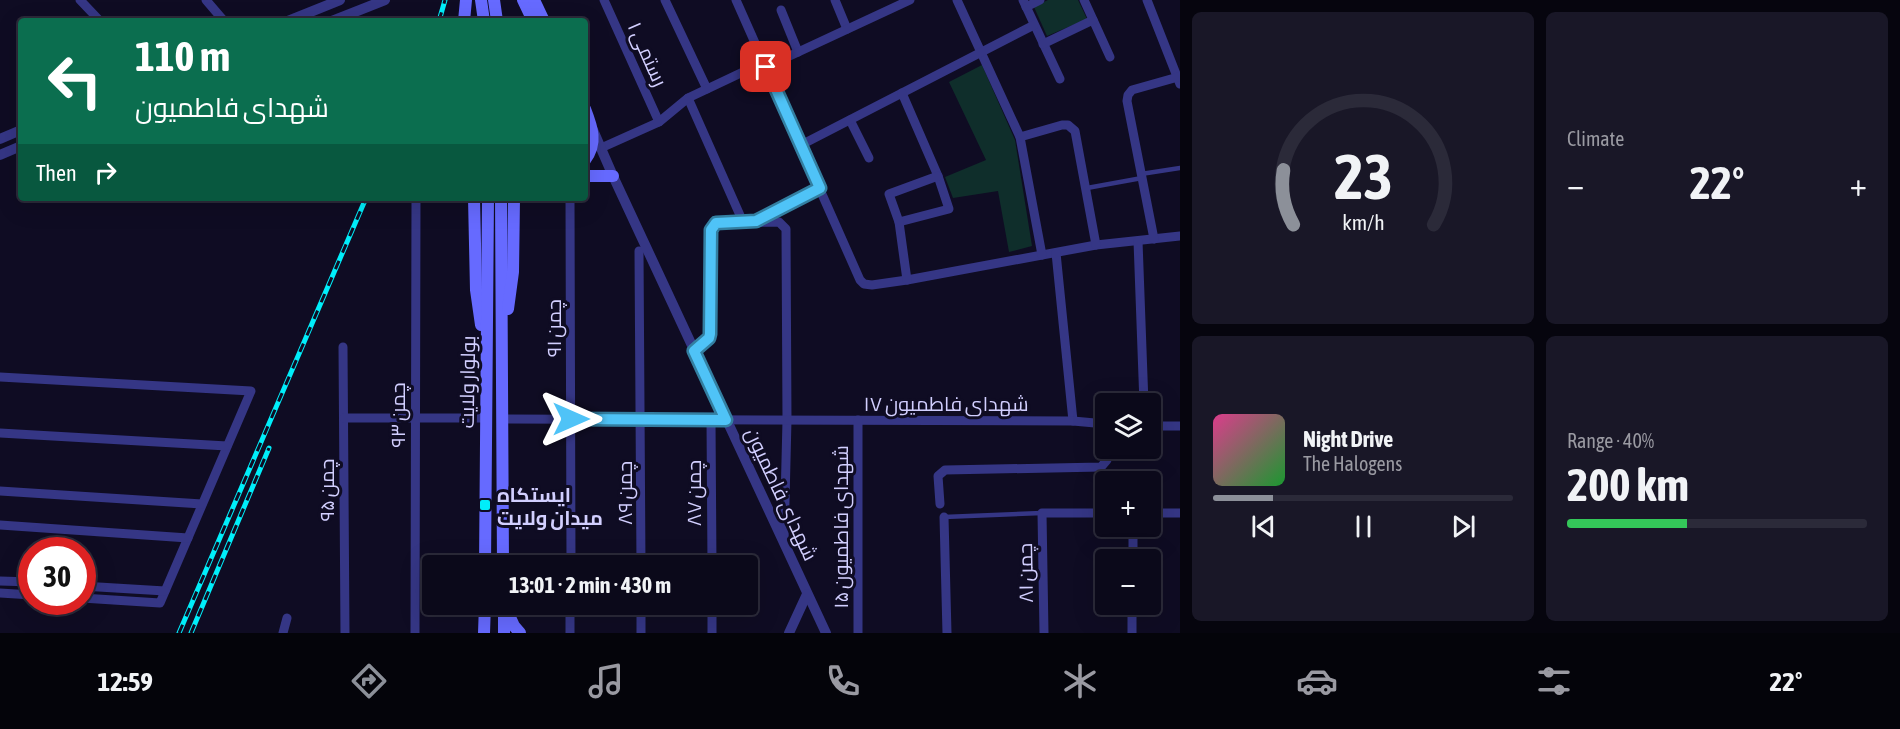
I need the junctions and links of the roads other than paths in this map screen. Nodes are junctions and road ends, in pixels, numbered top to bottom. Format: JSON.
{"nodes":[{"id":1,"x":80,"y":0,"type":"edge"},
{"id":2,"x":206,"y":0,"type":"edge"},
{"id":3,"x":339,"y":0,"type":"edge"},
{"id":4,"x":385,"y":0,"type":"edge"},
{"id":5,"x":466,"y":0,"type":"edge"},
{"id":6,"x":481,"y":0,"type":"edge"},
{"id":7,"x":494,"y":0,"type":"edge"},
{"id":8,"x":523,"y":0,"type":"edge"},
{"id":9,"x":534,"y":0,"type":"edge"},
{"id":10,"x":604,"y":0,"type":"edge"},
{"id":11,"x":665,"y":0,"type":"edge"},
{"id":12,"x":736,"y":0,"type":"edge"},
{"id":13,"x":835,"y":0,"type":"edge"},
{"id":14,"x":957,"y":0,"type":"edge"},
{"id":15,"x":1040,"y":0,"type":"edge"},
{"id":16,"x":1147,"y":0,"type":"edge"},
{"id":17,"x":906,"y":1,"type":"edge"},
{"id":18,"x":1088,"y":1,"type":"edge"},
{"id":19,"x":1025,"y":3,"type":"edge"},
{"id":20,"x":781,"y":10,"type":"dead end"},
{"id":21,"x":97,"y":18,"type":"edge"},
{"id":22,"x":221,"y":18,"type":"edge"},
{"id":23,"x":303,"y":18,"type":"edge"},
{"id":24,"x":340,"y":18,"type":"edge"},
{"id":25,"x":464,"y":18,"type":"edge"},
{"id":26,"x":483,"y":18,"type":"edge"},
{"id":27,"x":497,"y":18,"type":"edge"},
{"id":28,"x":532,"y":18,"type":"edge"},
{"id":29,"x":543,"y":18,"type":"edge"},
{"id":30,"x":1093,"y":20,"type":"junction"},
{"id":31,"x":1034,"y":25,"type":"junction"},
{"id":32,"x":847,"y":29,"type":"junction"},
{"id":33,"x":1043,"y":44,"type":"junction"},
{"id":34,"x":798,"y":52,"type":"junction"},
{"id":35,"x":981,"y":52,"type":"junction"},
{"id":36,"x":1110,"y":57,"type":"dead end"},
{"id":37,"x":765,"y":64,"type":"junction"},
{"id":38,"x":1060,"y":79,"type":"dead end"},
{"id":39,"x":1179,"y":80,"type":"edge"},
{"id":40,"x":707,"y":89,"type":"junction"},
{"id":41,"x":902,"y":93,"type":"junction"},
{"id":42,"x":688,"y":98,"type":"junction"},
{"id":43,"x":588,"y":116,"type":"edge"},
{"id":44,"x":850,"y":120,"type":"junction"},
{"id":45,"x":659,"y":122,"type":"junction"},
{"id":46,"x":592,"y":126,"type":"junction"},
{"id":47,"x":18,"y":131,"type":"edge"},
{"id":48,"x":1020,"y":137,"type":"junction"},
{"id":49,"x":0,"y":139,"type":"edge"},
{"id":50,"x":801,"y":145,"type":"junction"},
{"id":51,"x":18,"y":147,"type":"edge"},
{"id":52,"x":601,"y":148,"type":"junction"},
{"id":53,"x":0,"y":154,"type":"edge"},
{"id":54,"x":588,"y":156,"type":"edge"},
{"id":55,"x":869,"y":158,"type":"dead end"},
{"id":56,"x":1180,"y":168,"type":"edge"},
{"id":57,"x":588,"y":176,"type":"edge"},
{"id":58,"x":613,"y":176,"type":"junction"},
{"id":59,"x":938,"y":176,"type":"junction"},
{"id":60,"x":1142,"y":176,"type":"junction"},
{"id":61,"x":820,"y":188,"type":"junction"},
{"id":62,"x":1087,"y":188,"type":"junction"},
{"id":63,"x":416,"y":201,"type":"edge"},
{"id":64,"x":474,"y":201,"type":"edge"},
{"id":65,"x":488,"y":201,"type":"edge"},
{"id":66,"x":501,"y":201,"type":"edge"},
{"id":67,"x":513,"y":201,"type":"edge"},
{"id":68,"x":570,"y":201,"type":"edge"},
{"id":69,"x":756,"y":221,"type":"junction"},
{"id":70,"x":742,"y":222,"type":"junction"},
{"id":71,"x":899,"y":222,"type":"junction"},
{"id":72,"x":1180,"y":236,"type":"edge"},
{"id":73,"x":1154,"y":239,"type":"junction"},
{"id":74,"x":1138,"y":241,"type":"junction"},
{"id":75,"x":1096,"y":245,"type":"junction"},
{"id":76,"x":639,"y":250,"type":"dead end"},
{"id":77,"x":1056,"y":253,"type":"junction"},
{"id":78,"x":1042,"y":255,"type":"junction"},
{"id":79,"x":906,"y":280,"type":"junction"},
{"id":80,"x":343,"y":347,"type":"dead end"},
{"id":81,"x":694,"y":351,"type":"junction"},
{"id":82,"x":502,"y":358,"type":"junction"},
{"id":83,"x":486,"y":361,"type":"junction"},
{"id":84,"x":0,"y":377,"type":"edge"},
{"id":85,"x":1144,"y":393,"type":"edge"},
{"id":86,"x":344,"y":418,"type":"junction"},
{"id":87,"x":415,"y":418,"type":"junction"},
{"id":88,"x":486,"y":418,"type":"junction"},
{"id":89,"x":502,"y":419,"type":"junction"},
{"id":90,"x":571,"y":419,"type":"junction"},
{"id":91,"x":642,"y":420,"type":"junction"},
{"id":92,"x":711,"y":420,"type":"junction"},
{"id":93,"x":726,"y":420,"type":"junction"},
{"id":94,"x":787,"y":420,"type":"junction"},
{"id":95,"x":858,"y":420,"type":"junction"},
{"id":96,"x":1073,"y":422,"type":"junction"},
{"id":97,"x":1095,"y":423,"type":"edge"},
{"id":98,"x":1161,"y":426,"type":"edge"},
{"id":99,"x":1180,"y":426,"type":"edge"},
{"id":100,"x":0,"y":433,"type":"edge"},
{"id":101,"x":227,"y":446,"type":"junction"},
{"id":102,"x":1107,"y":459,"type":"edge"},
{"id":103,"x":0,"y":491,"type":"edge"},
{"id":104,"x":202,"y":504,"type":"junction"},
{"id":105,"x":940,"y":504,"type":"dead end"},
{"id":106,"x":1042,"y":513,"type":"junction"},
{"id":107,"x":1095,"y":513,"type":"edge"},
{"id":108,"x":1161,"y":513,"type":"edge"},
{"id":109,"x":1180,"y":513,"type":"edge"},
{"id":110,"x":944,"y":517,"type":"joint"},
{"id":111,"x":0,"y":525,"type":"edge"},
{"id":112,"x":188,"y":538,"type":"junction"},
{"id":113,"x":784,"y":544,"type":"junction"},
{"id":114,"x":485,"y":555,"type":"edge"},
{"id":115,"x":503,"y":555,"type":"edge"},
{"id":116,"x":571,"y":555,"type":"edge"},
{"id":117,"x":641,"y":555,"type":"edge"},
{"id":118,"x":712,"y":555,"type":"edge"},
{"id":119,"x":0,"y":580,"type":"edge"},
{"id":120,"x":18,"y":581,"type":"edge"},
{"id":121,"x":96,"y":587,"type":"edge"},
{"id":122,"x":165,"y":591,"type":"junction"},
{"id":123,"x":0,"y":593,"type":"edge"},
{"id":124,"x":18,"y":594,"type":"edge"},
{"id":125,"x":807,"y":594,"type":"junction"},
{"id":126,"x":96,"y":599,"type":"edge"},
{"id":127,"x":483,"y":615,"type":"edge"},
{"id":128,"x":485,"y":615,"type":"edge"},
{"id":129,"x":504,"y":615,"type":"edge"},
{"id":130,"x":509,"y":615,"type":"edge"},
{"id":131,"x":570,"y":615,"type":"edge"},
{"id":132,"x":641,"y":615,"type":"edge"},
{"id":133,"x":712,"y":615,"type":"edge"},
{"id":134,"x":1132,"y":615,"type":"edge"},
{"id":135,"x":287,"y":618,"type":"dead end"},
{"id":136,"x":283,"y":633,"type":"edge"},
{"id":137,"x":345,"y":633,"type":"edge"},
{"id":138,"x":415,"y":633,"type":"edge"},
{"id":139,"x":474,"y":633,"type":"edge"},
{"id":140,"x":484,"y":633,"type":"edge"},
{"id":141,"x":504,"y":633,"type":"edge"},
{"id":142,"x":520,"y":633,"type":"edge"},
{"id":143,"x":570,"y":633,"type":"edge"},
{"id":144,"x":641,"y":633,"type":"edge"},
{"id":145,"x":712,"y":633,"type":"edge"},
{"id":146,"x":789,"y":633,"type":"edge"},
{"id":147,"x":826,"y":633,"type":"edge"},
{"id":148,"x":858,"y":633,"type":"edge"},
{"id":149,"x":947,"y":633,"type":"edge"},
{"id":150,"x":1044,"y":633,"type":"edge"},
{"id":151,"x":1132,"y":633,"type":"edge"}],
"edges":[{"from":1,"to":21,"type":"street"},
{"from":2,"to":22,"type":"street"},
{"from":3,"to":23,"type":"street"},
{"from":4,"to":24,"type":"street"},
{"from":5,"to":25,"type":"main road"},
{"from":6,"to":26,"type":"main road"},
{"from":7,"to":27,"type":"main road"},
{"from":8,"to":28,"type":"main road"},
{"from":9,"to":29,"type":"main road"},
{"from":10,"to":45,"type":"street","name":"رستمی ۱"},
{"from":11,"to":40,"type":"street"},
{"from":12,"to":37,"type":"street"},
{"from":13,"to":32,"type":"street"},
{"from":14,"to":35,"type":"street"},
{"from":15,"to":19,"type":"street"},
{"from":16,"to":39,"type":"street"},
{"from":17,"to":32,"type":"street"},
{"from":18,"to":30,"type":"street"},
{"from":19,"to":31,"type":"street"},
{"from":20,"to":34,"type":"street"},
{"from":30,"to":33,"type":"street"},
{"from":30,"to":36,"type":"street"},
{"from":31,"to":33,"type":"street"},
{"from":31,"to":35,"type":"street"},
{"from":32,"to":34,"type":"street"},
{"from":33,"to":38,"type":"street"},
{"from":34,"to":37,"type":"street"},
{"from":35,"to":41,"type":"street"},
{"from":35,"to":48,"type":"street"},
{"from":37,"to":40,"type":"street"},
{"from":37,"to":50,"type":"street"},
{"from":39,"to":60,"type":"street"},
{"from":40,"to":42,"type":"street"},
{"from":41,"to":44,"type":"street"},
{"from":41,"to":59,"type":"street"},
{"from":42,"to":45,"type":"street"},
{"from":42,"to":70,"type":"street"},
{"from":43,"to":46,"type":"main road","name":"شهدای فاطمیون"},
{"from":44,"to":50,"type":"street"},
{"from":44,"to":55,"type":"street"},
{"from":45,"to":52,"type":"street"},
{"from":46,"to":52,"type":"street","name":"شهدای فاطمیون"},
{"from":46,"to":54,"type":"main road"},
{"from":47,"to":49,"type":"street"},
{"from":48,"to":62,"type":"street"},
{"from":48,"to":78,"type":"street"},
{"from":50,"to":61,"type":"street"},
{"from":51,"to":53,"type":"street"},
{"from":52,"to":58,"type":"street","name":"شهدای فاطمیون"},
{"from":56,"to":60,"type":"lane"},
{"from":57,"to":58,"type":"main road"},
{"from":58,"to":81,"type":"street","name":"شهدای فاطمیون"},
{"from":59,"to":71,"type":"street"},
{"from":59,"to":71,"type":"street"},
{"from":60,"to":62,"type":"lane"},
{"from":60,"to":73,"type":"street"},
{"from":61,"to":69,"type":"street"},
{"from":61,"to":79,"type":"street"},
{"from":62,"to":75,"type":"street"},
{"from":63,"to":87,"type":"street","name":"چمن ۹۳"},
{"from":64,"to":83,"type":"main road"},
{"from":65,"to":83,"type":"main road","name":"بولوار ولایت"},
{"from":66,"to":82,"type":"main road","name":"بولوار ولایت"},
{"from":67,"to":82,"type":"main road"},
{"from":68,"to":90,"type":"street","name":"چمن ۹۱"},
{"from":69,"to":70,"type":"street"},
{"from":69,"to":94,"type":"street"},
{"from":70,"to":81,"type":"street"},
{"from":71,"to":79,"type":"street"},
{"from":72,"to":73,"type":"street"},
{"from":73,"to":74,"type":"street"},
{"from":74,"to":75,"type":"street"},
{"from":74,"to":85,"type":"street"},
{"from":75,"to":77,"type":"street"},
{"from":76,"to":91,"type":"street","name":"چمن ۸۹"},
{"from":77,"to":78,"type":"street"},
{"from":77,"to":96,"type":"street"},
{"from":78,"to":79,"type":"street"},
{"from":80,"to":86,"type":"street","name":"چمن ۹۵"},
{"from":81,"to":93,"type":"street","name":"شهدای فاطمیون"},
{"from":82,"to":89,"type":"main road","name":"بولوار ولایت"},
{"from":83,"to":88,"type":"main road","name":"بولوار ولایت"},
{"from":84,"to":101,"type":"street"},
{"from":86,"to":87,"type":"street"},
{"from":86,"to":137,"type":"street","name":"چمن ۹۵"},
{"from":87,"to":88,"type":"street"},
{"from":87,"to":138,"type":"street","name":"چمن ۹۳"},
{"from":88,"to":114,"type":"main road","name":"بولوار ولایت"},
{"from":89,"to":90,"type":"street","name":"شهدای فاطمیون ۱۷"},
{"from":89,"to":115,"type":"main road","name":"بولوار ولایت"},
{"from":90,"to":91,"type":"street","name":"شهدای فاطمیون ۱۷"},
{"from":90,"to":116,"type":"street","name":"چمن ۹۱"},
{"from":91,"to":92,"type":"street","name":"شهدای فاطمیون ۱۷"},
{"from":91,"to":117,"type":"street","name":"چمن ۸۹"},
{"from":92,"to":93,"type":"street","name":"شهدای فاطمیون ۱۷"},
{"from":92,"to":118,"type":"street","name":"چمن ۸۷"},
{"from":93,"to":94,"type":"street","name":"شهدای فاطمیون ۱۷"},
{"from":93,"to":113,"type":"street","name":"شهدای فاطمیون"},
{"from":94,"to":95,"type":"street","name":"شهدای فاطمیون ۱۷"},
{"from":94,"to":113,"type":"street"},
{"from":95,"to":96,"type":"street","name":"شهدای فاطمیون ۱۷"},
{"from":95,"to":148,"type":"street","name":"شهدای فاطمیون ۱۵"},
{"from":96,"to":97,"type":"street","name":"شهدای فاطمیون ۱۷"},
{"from":98,"to":99,"type":"street"},
{"from":100,"to":101,"type":"street"},
{"from":101,"to":104,"type":"street"},
{"from":102,"to":105,"type":"street"},
{"from":103,"to":104,"type":"street"},
{"from":104,"to":112,"type":"street"},
{"from":106,"to":107,"type":"street"},
{"from":106,"to":110,"type":"lane"},
{"from":106,"to":150,"type":"street","name":"چمن ۸۱"},
{"from":108,"to":109,"type":"street"},
{"from":110,"to":149,"type":"street"},
{"from":111,"to":112,"type":"street"},
{"from":112,"to":122,"type":"street"},
{"from":113,"to":125,"type":"street","name":"شهدای فاطمیون"},
{"from":119,"to":120,"type":"street"},
{"from":121,"to":122,"type":"street"},
{"from":122,"to":126,"type":"street"},
{"from":123,"to":124,"type":"street"},
{"from":125,"to":146,"type":"street"},
{"from":125,"to":147,"type":"street","name":"شهدای فاطمیون"},
{"from":127,"to":139,"type":"main road"},
{"from":128,"to":140,"type":"main road"},
{"from":129,"to":141,"type":"main road"},
{"from":130,"to":142,"type":"main road"},
{"from":131,"to":143,"type":"street"},
{"from":132,"to":144,"type":"street"},
{"from":133,"to":145,"type":"street"},
{"from":134,"to":151,"type":"street"},
{"from":135,"to":136,"type":"street"}]}
